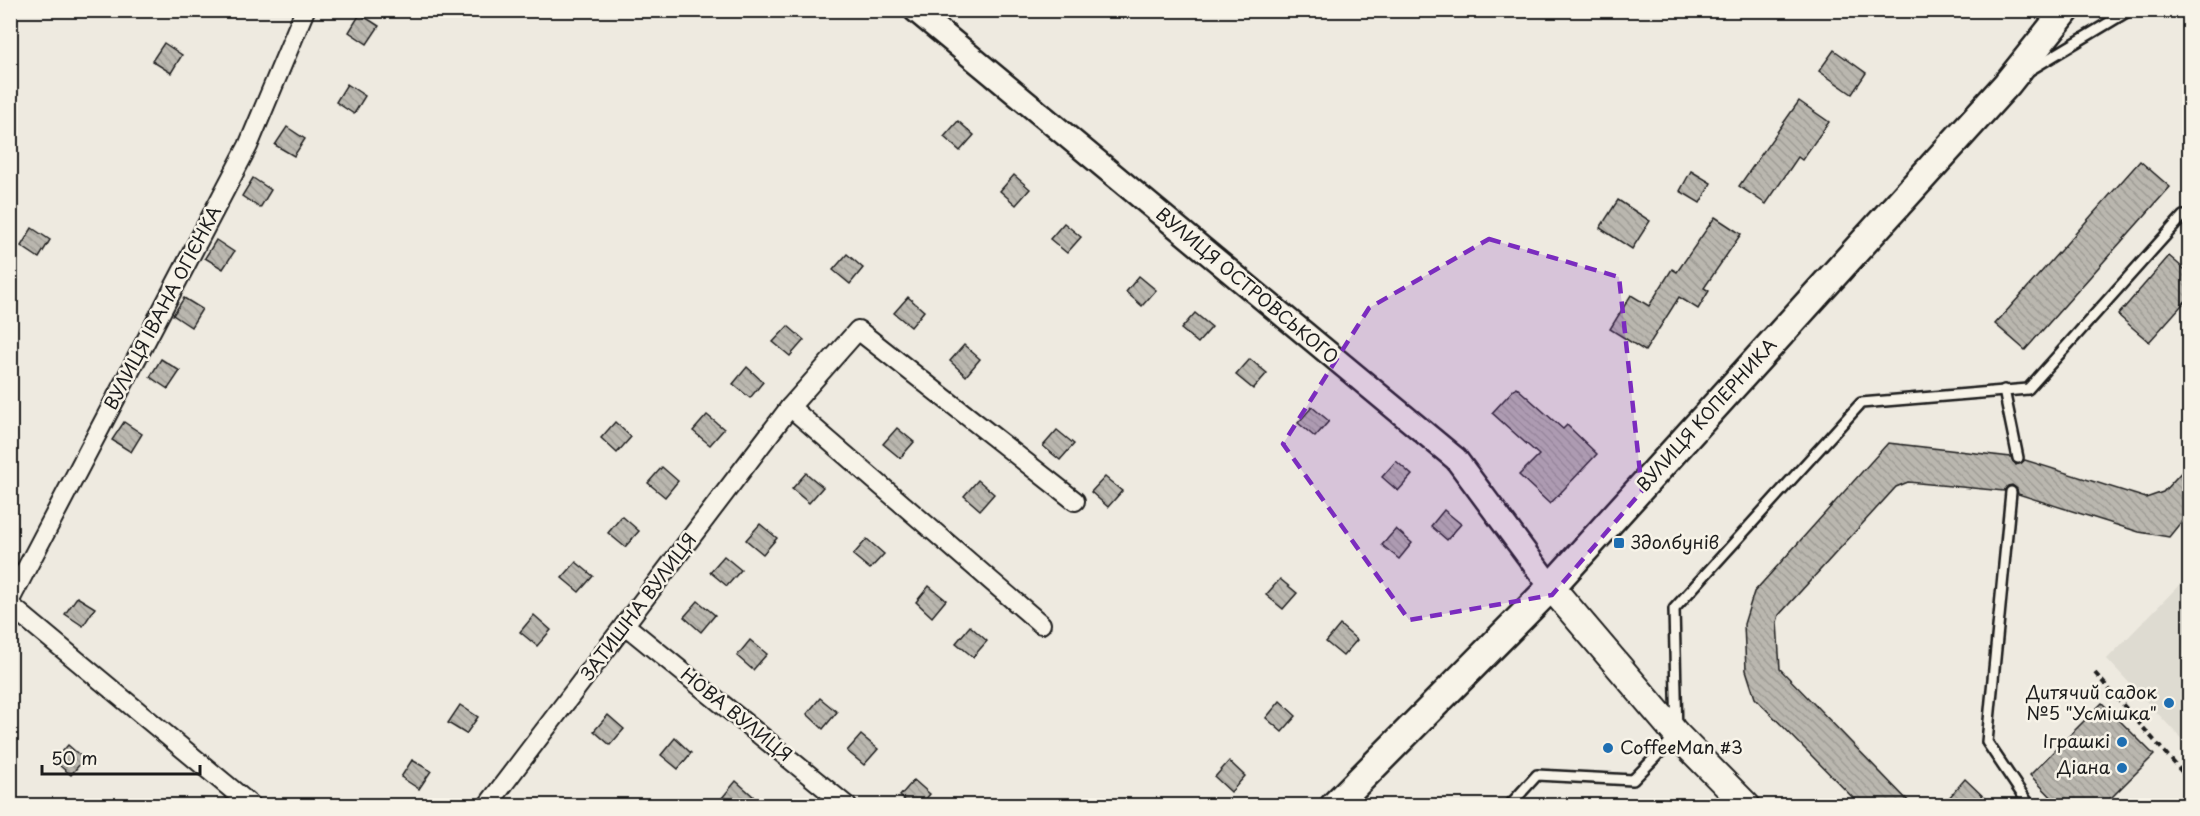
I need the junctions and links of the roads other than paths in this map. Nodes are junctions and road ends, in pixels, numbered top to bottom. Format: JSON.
{"nodes":[{"id":1,"x":305,"y":10,"type":"edge"},
{"id":2,"x":915,"y":10,"type":"edge"},
{"id":3,"x":2066,"y":10,"type":"edge"},
{"id":4,"x":2130,"y":10,"type":"edge"},
{"id":5,"x":2007,"y":84,"type":"junction"},
{"id":6,"x":2190,"y":216,"type":"edge"},
{"id":7,"x":2004,"y":390,"type":"junction"},
{"id":8,"x":790,"y":407,"type":"junction"},
{"id":9,"x":2018,"y":458,"type":"dead end"},
{"id":10,"x":2011,"y":492,"type":"dead end"},
{"id":11,"x":1075,"y":501,"type":"dead end"},
{"id":12,"x":1551,"y":587,"type":"junction"},
{"id":13,"x":10,"y":600,"type":"edge"},
{"id":14,"x":10,"y":605,"type":"edge"},
{"id":15,"x":1041,"y":624,"type":"dead end"},
{"id":16,"x":625,"y":625,"type":"junction"},
{"id":17,"x":1677,"y":735,"type":"junction"},
{"id":18,"x":252,"y":806,"type":"edge"},
{"id":19,"x":487,"y":806,"type":"edge"},
{"id":20,"x":847,"y":806,"type":"edge"},
{"id":21,"x":1334,"y":806,"type":"edge"},
{"id":22,"x":1509,"y":806,"type":"edge"},
{"id":23,"x":1747,"y":806,"type":"edge"},
{"id":24,"x":2030,"y":806,"type":"edge"}],
"edges":[{"from":1,"to":13,"type":"street","name":"ВУЛИЦЯ ІВАНА ОГІЄНКА"},
{"from":2,"to":12,"type":"street","name":"ВУЛИЦЯ ОСТРОВСЬКОГО"},
{"from":3,"to":5,"type":"main road","name":"ВУЛИЦЯ КОПЕРНИКА"},
{"from":4,"to":5,"type":"lane"},
{"from":5,"to":12,"type":"main road","name":"ВУЛИЦЯ КОПЕРНИКА"},
{"from":6,"to":7,"type":"lane"},
{"from":7,"to":9,"type":"lane"},
{"from":7,"to":17,"type":"lane"},
{"from":8,"to":11,"type":"street","name":"ЗАТИШНА ВУЛИЦЯ"},
{"from":8,"to":15,"type":"street"},
{"from":8,"to":16,"type":"street","name":"ЗАТИШНА ВУЛИЦЯ"},
{"from":10,"to":24,"type":"lane"},
{"from":12,"to":17,"type":"main road"},
{"from":12,"to":21,"type":"main road","name":"ВУЛИЦЯ КОПЕРНИКА"},
{"from":14,"to":18,"type":"street"},
{"from":16,"to":19,"type":"street","name":"ЗАТИШНА ВУЛИЦЯ"},
{"from":16,"to":20,"type":"street","name":"НОВА ВУЛИЦЯ"},
{"from":17,"to":22,"type":"lane"},
{"from":17,"to":23,"type":"main road"}]}
